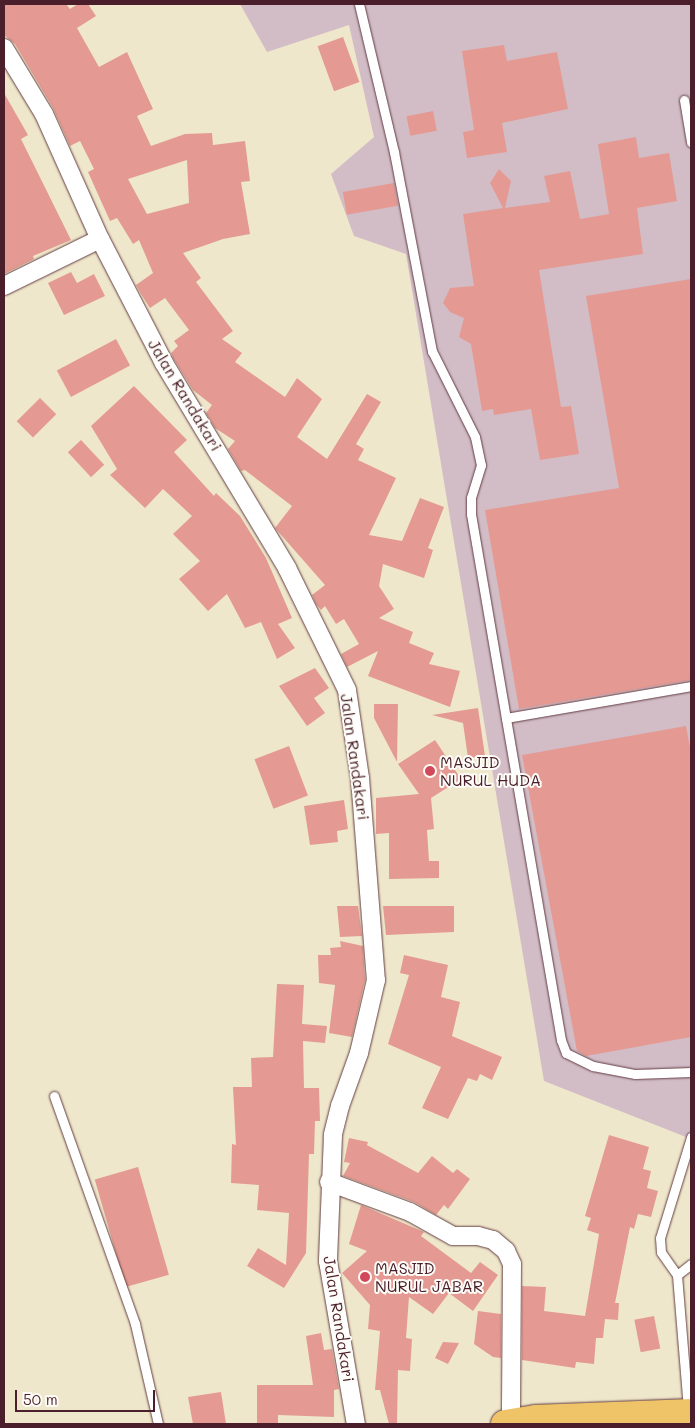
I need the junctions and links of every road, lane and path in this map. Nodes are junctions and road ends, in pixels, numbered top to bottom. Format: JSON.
{"nodes":[{"id":1,"x":359,"y":4,"type":"edge"},
{"id":2,"x":4,"y":48,"type":"edge"},
{"id":3,"x":684,"y":100,"type":"dead end"},
{"id":4,"x":691,"y":142,"type":"edge"},
{"id":5,"x":100,"y":240,"type":"junction"},
{"id":6,"x":4,"y":286,"type":"edge"},
{"id":7,"x":691,"y":686,"type":"edge"},
{"id":8,"x":506,"y":718,"type":"junction"},
{"id":9,"x":691,"y":1072,"type":"edge"},
{"id":10,"x":54,"y":1096,"type":"dead end"},
{"id":11,"x":691,"y":1138,"type":"edge"},
{"id":12,"x":329,"y":1182,"type":"junction"},
{"id":13,"x":691,"y":1264,"type":"edge"},
{"id":14,"x":677,"y":1275,"type":"junction"},
{"id":15,"x":690,"y":1413,"type":"edge"},
{"id":16,"x":158,"y":1424,"type":"edge"},
{"id":17,"x":356,"y":1424,"type":"edge"},
{"id":18,"x":508,"y":1424,"type":"edge"}],
"edges":[{"from":1,"to":8,"type":"lane"},
{"from":2,"to":5,"type":"street","name":"Jalan Randakari"},
{"from":3,"to":4,"type":"lane"},
{"from":5,"to":6,"type":"street"},
{"from":5,"to":12,"type":"street","name":"Jalan Randakari"},
{"from":7,"to":8,"type":"lane"},
{"from":8,"to":9,"type":"lane"},
{"from":10,"to":16,"type":"lane"},
{"from":11,"to":14,"type":"lane"},
{"from":12,"to":17,"type":"street","name":"Jalan Randakari"},
{"from":12,"to":18,"type":"street"},
{"from":13,"to":14,"type":"lane"},
{"from":14,"to":15,"type":"lane"},
{"from":15,"to":18,"type":"highway"}]}
